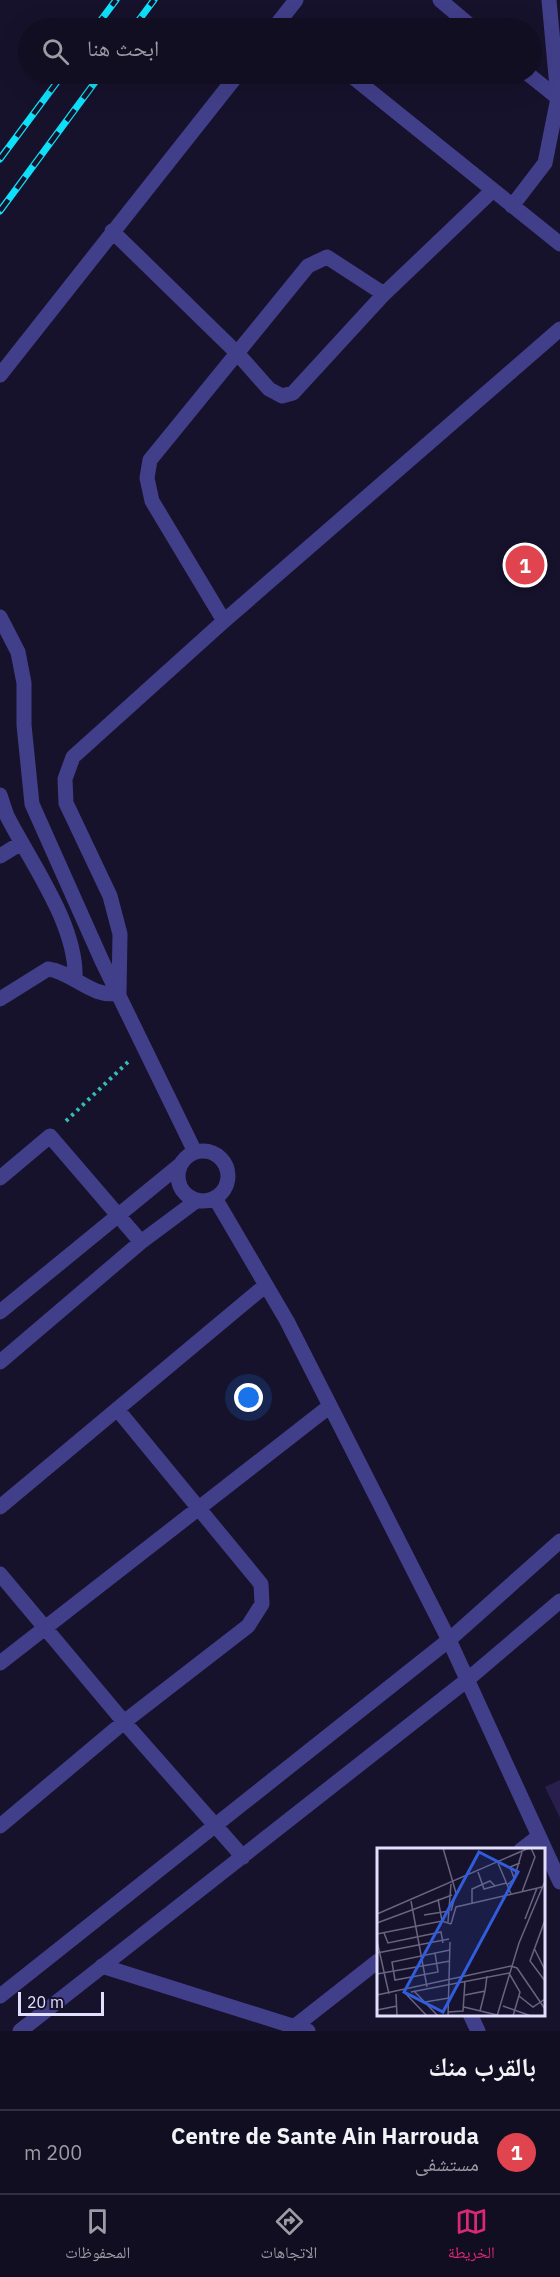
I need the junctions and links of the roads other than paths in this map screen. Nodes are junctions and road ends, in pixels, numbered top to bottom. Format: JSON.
{"nodes":[{"id":1,"x":296,"y":0,"type":"edge"},
{"id":2,"x":440,"y":0,"type":"edge"},
{"id":3,"x":549,"y":0,"type":"edge"},
{"id":4,"x":287,"y":18,"type":"edge"},
{"id":5,"x":461,"y":18,"type":"edge"},
{"id":6,"x":230,"y":84,"type":"edge"},
{"id":7,"x":361,"y":84,"type":"edge"},
{"id":8,"x":540,"y":84,"type":"edge"},
{"id":9,"x":558,"y":98,"type":"junction"},
{"id":10,"x":493,"y":190,"type":"junction"},
{"id":11,"x":513,"y":206,"type":"junction"},
{"id":12,"x":112,"y":231,"type":"junction"},
{"id":13,"x":560,"y":244,"type":"edge"},
{"id":14,"x":384,"y":294,"type":"junction"},
{"id":15,"x":560,"y":329,"type":"edge"},
{"id":16,"x":237,"y":353,"type":"junction"},
{"id":17,"x":0,"y":375,"type":"edge"},
{"id":18,"x":0,"y":617,"type":"edge"},
{"id":19,"x":224,"y":621,"type":"junction"},
{"id":20,"x":0,"y":795,"type":"edge"},
{"id":21,"x":21,"y":843,"type":"junction"},
{"id":22,"x":0,"y":856,"type":"edge"},
{"id":23,"x":75,"y":978,"type":"junction"},
{"id":24,"x":119,"y":993,"type":"junction"},
{"id":25,"x":0,"y":999,"type":"edge"},
{"id":26,"x":195,"y":1152,"type":"junction"},
{"id":27,"x":181,"y":1164,"type":"junction"},
{"id":28,"x":0,"y":1178,"type":"edge"},
{"id":29,"x":215,"y":1198,"type":"junction"},
{"id":30,"x":196,"y":1201,"type":"junction"},
{"id":31,"x":118,"y":1216,"type":"junction"},
{"id":32,"x":141,"y":1242,"type":"junction"},
{"id":33,"x":266,"y":1285,"type":"junction"},
{"id":34,"x":0,"y":1312,"type":"edge"},
{"id":35,"x":0,"y":1362,"type":"edge"},
{"id":36,"x":330,"y":1406,"type":"junction"},
{"id":37,"x":117,"y":1409,"type":"junction"},
{"id":38,"x":0,"y":1507,"type":"edge"},
{"id":39,"x":198,"y":1509,"type":"junction"},
{"id":40,"x":560,"y":1541,"type":"edge"},
{"id":41,"x":0,"y":1574,"type":"edge"},
{"id":42,"x":560,"y":1601,"type":"edge"},
{"id":43,"x":44,"y":1626,"type":"junction"},
{"id":44,"x":449,"y":1640,"type":"junction"},
{"id":45,"x":0,"y":1663,"type":"edge"},
{"id":46,"x":467,"y":1680,"type":"junction"},
{"id":47,"x":124,"y":1722,"type":"junction"},
{"id":48,"x":216,"y":1825,"type":"junction"},
{"id":49,"x":0,"y":1826,"type":"edge"},
{"id":50,"x":537,"y":1837,"type":"junction"},
{"id":51,"x":523,"y":1848,"type":"edge"},
{"id":52,"x":543,"y":1848,"type":"edge"},
{"id":53,"x":545,"y":1853,"type":"edge"},
{"id":54,"x":243,"y":1857,"type":"junction"},
{"id":55,"x":560,"y":1882,"type":"edge"},
{"id":56,"x":377,"y":1962,"type":"edge"},
{"id":57,"x":102,"y":1966,"type":"junction"},
{"id":58,"x":0,"y":1996,"type":"edge"},
{"id":59,"x":471,"y":2016,"type":"edge"},
{"id":60,"x":301,"y":2029,"type":"edge"},
{"id":61,"x":20,"y":2031,"type":"edge"},
{"id":62,"x":478,"y":2031,"type":"edge"}],
"edges":[{"from":1,"to":4,"type":"street"},
{"from":2,"to":5,"type":"street"},
{"from":3,"to":9,"type":"street"},
{"from":6,"to":12,"type":"street"},
{"from":7,"to":10,"type":"street"},
{"from":8,"to":9,"type":"street"},
{"from":9,"to":11,"type":"street"},
{"from":10,"to":11,"type":"street"},
{"from":10,"to":14,"type":"street"},
{"from":11,"to":13,"type":"street"},
{"from":12,"to":16,"type":"street"},
{"from":12,"to":17,"type":"street"},
{"from":14,"to":16,"type":"street"},
{"from":14,"to":16,"type":"street"},
{"from":15,"to":19,"type":"street"},
{"from":16,"to":19,"type":"street"},
{"from":18,"to":24,"type":"street"},
{"from":19,"to":24,"type":"street"},
{"from":20,"to":21,"type":"street"},
{"from":21,"to":22,"type":"street"},
{"from":21,"to":23,"type":"street"},
{"from":23,"to":24,"type":"street"},
{"from":23,"to":25,"type":"street"},
{"from":24,"to":26,"type":"street"},
{"from":26,"to":27,"type":"street"},
{"from":26,"to":29,"type":"street"},
{"from":27,"to":30,"type":"street"},
{"from":27,"to":31,"type":"street"},
{"from":28,"to":31,"type":"street"},
{"from":29,"to":30,"type":"street"},
{"from":29,"to":33,"type":"street"},
{"from":30,"to":32,"type":"street"},
{"from":31,"to":32,"type":"street"},
{"from":31,"to":34,"type":"street"},
{"from":32,"to":35,"type":"street"},
{"from":33,"to":36,"type":"street"},
{"from":33,"to":37,"type":"street"},
{"from":36,"to":39,"type":"street"},
{"from":36,"to":44,"type":"street"},
{"from":37,"to":38,"type":"street"},
{"from":37,"to":39,"type":"street"},
{"from":39,"to":43,"type":"street"},
{"from":39,"to":47,"type":"street"},
{"from":40,"to":44,"type":"street"},
{"from":41,"to":43,"type":"street"},
{"from":42,"to":46,"type":"street"},
{"from":43,"to":45,"type":"street"},
{"from":43,"to":47,"type":"street"},
{"from":44,"to":46,"type":"street"},
{"from":44,"to":48,"type":"street"},
{"from":46,"to":50,"type":"street"},
{"from":46,"to":54,"type":"street"},
{"from":47,"to":48,"type":"street"},
{"from":47,"to":49,"type":"street"},
{"from":48,"to":54,"type":"street"},
{"from":48,"to":58,"type":"street"},
{"from":50,"to":51,"type":"street"},
{"from":50,"to":52,"type":"street"},
{"from":53,"to":55,"type":"street"},
{"from":54,"to":57,"type":"street"},
{"from":56,"to":60,"type":"street"},
{"from":57,"to":60,"type":"street"},
{"from":57,"to":61,"type":"street"},
{"from":59,"to":62,"type":"street"}]}
